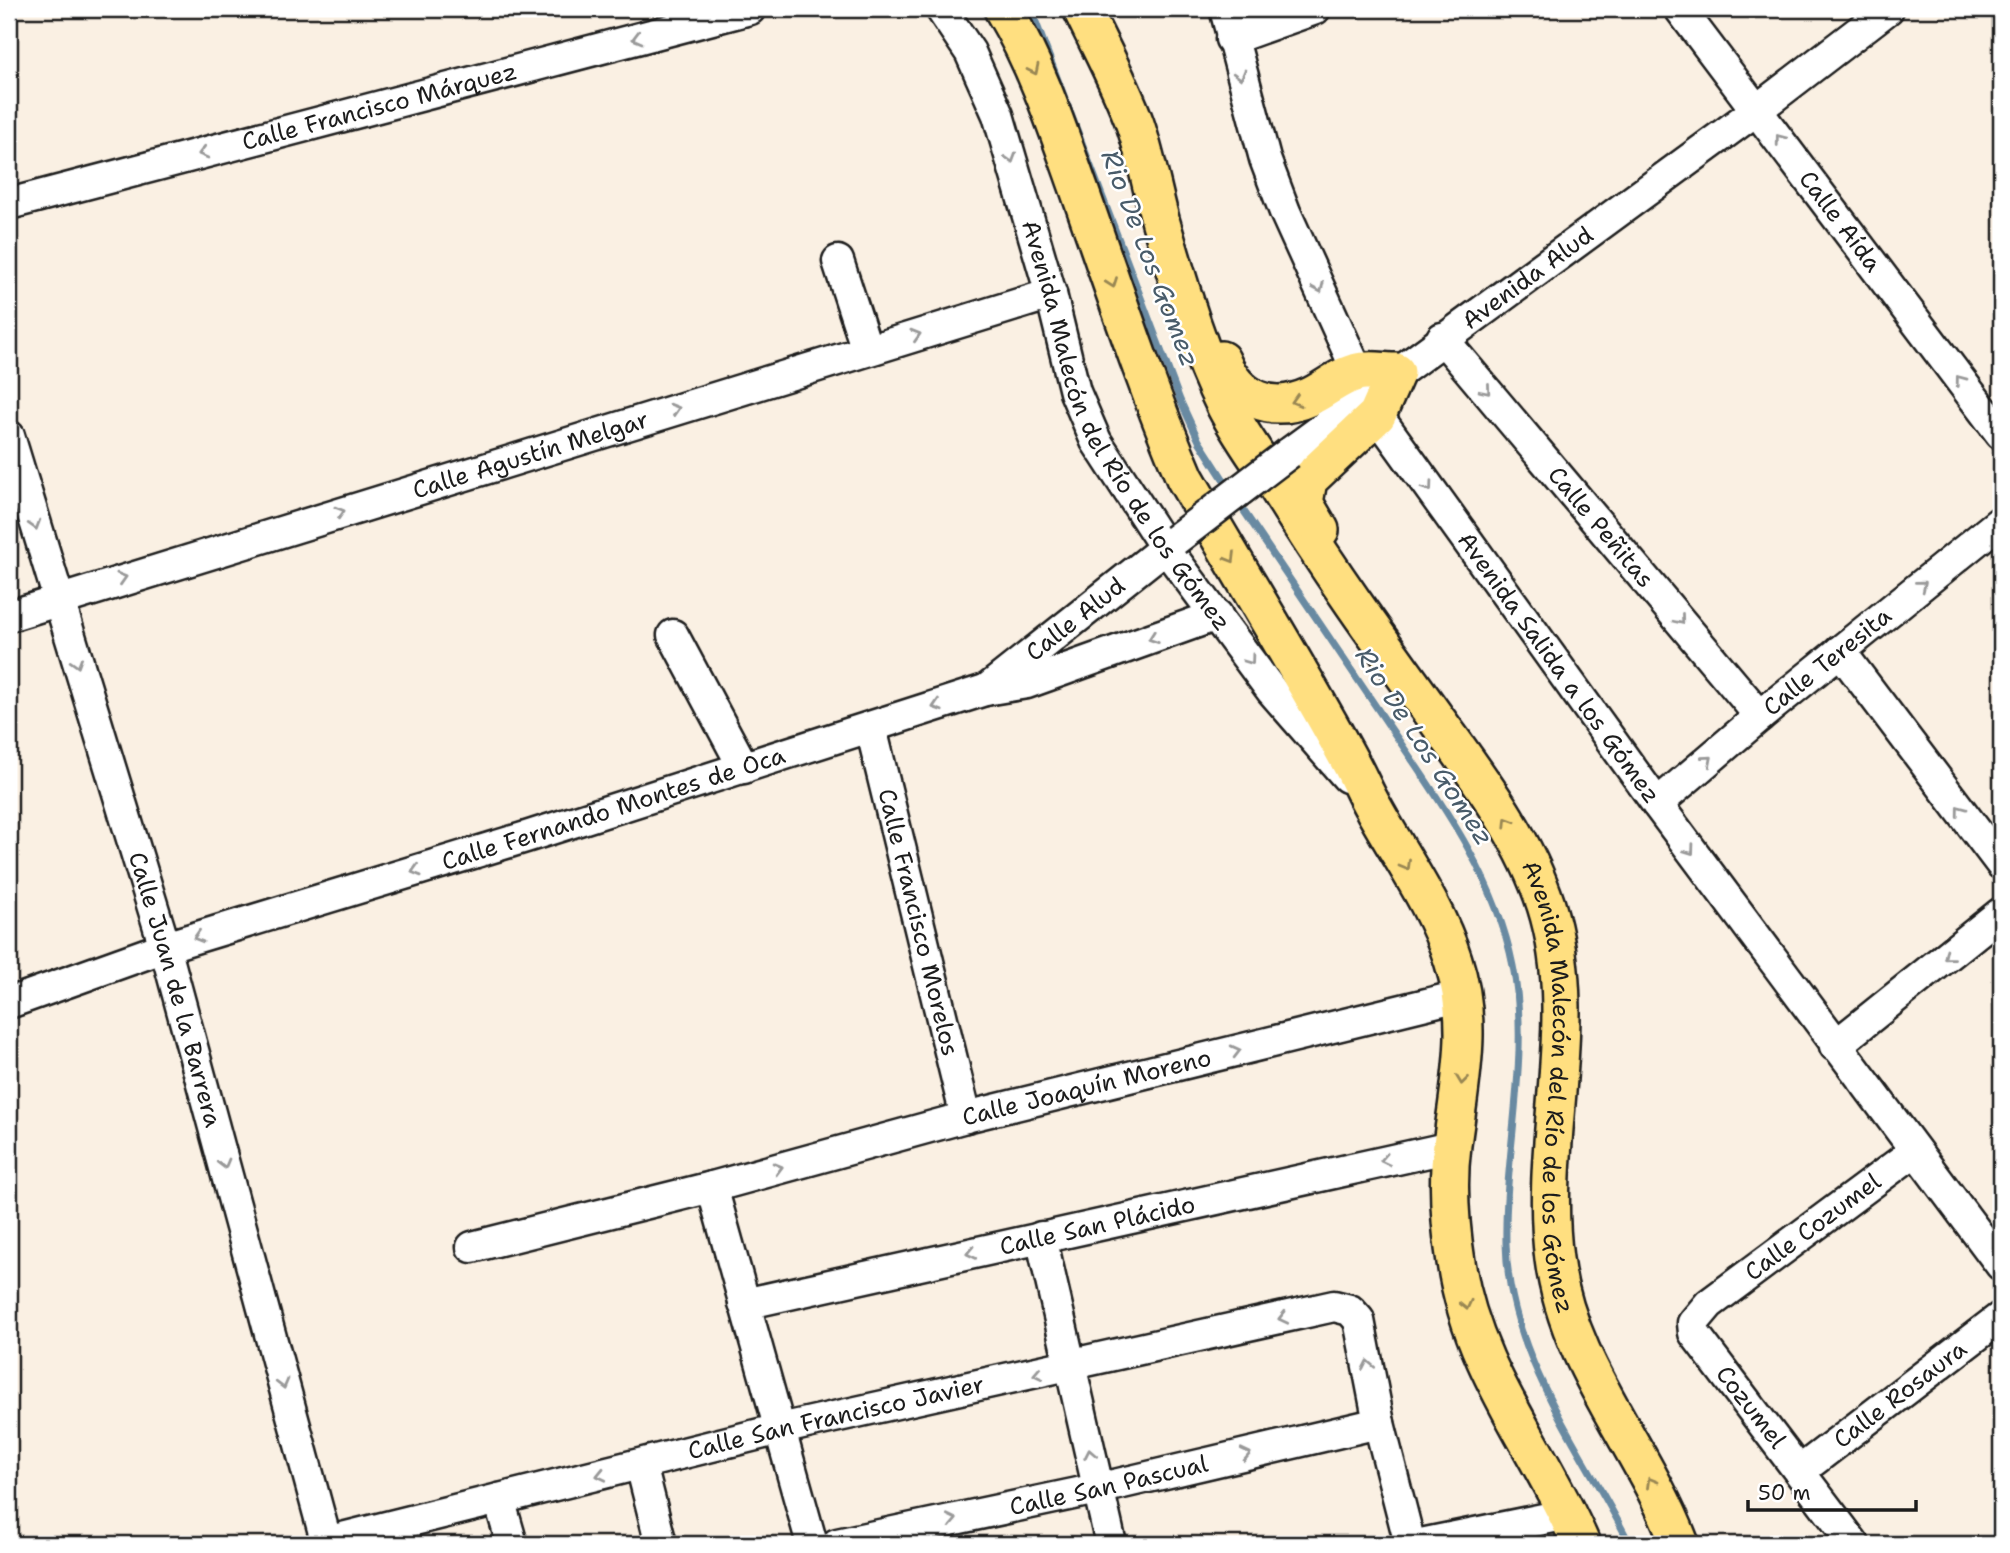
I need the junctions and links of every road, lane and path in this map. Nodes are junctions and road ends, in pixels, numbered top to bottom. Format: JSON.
{"nodes":[{"id":1,"x":750,"y":9,"type":"edge"},
{"id":2,"x":941,"y":9,"type":"edge"},
{"id":3,"x":1003,"y":9,"type":"edge"},
{"id":4,"x":1082,"y":9,"type":"edge"},
{"id":5,"x":1225,"y":9,"type":"edge"},
{"id":6,"x":1315,"y":9,"type":"edge"},
{"id":7,"x":1680,"y":9,"type":"edge"},
{"id":8,"x":1888,"y":9,"type":"edge"},
{"id":9,"x":1231,"y":39,"type":"junction"},
{"id":10,"x":1758,"y":109,"type":"junction"},
{"id":11,"x":1135,"y":124,"type":"junction"},
{"id":12,"x":9,"y":204,"type":"edge"},
{"id":13,"x":838,"y":261,"type":"dead end"},
{"id":14,"x":1051,"y":294,"type":"junction"},
{"id":15,"x":1442,"y":338,"type":"junction"},
{"id":16,"x":867,"y":350,"type":"junction"},
{"id":17,"x":1396,"y":372,"type":"joint"},
{"id":18,"x":1367,"y":394,"type":"junction"},
{"id":19,"x":2001,"y":435,"type":"edge"},
{"id":20,"x":9,"y":436,"type":"edge"},
{"id":21,"x":2001,"y":521,"type":"edge"},
{"id":22,"x":1170,"y":543,"type":"junction"},
{"id":23,"x":57,"y":598,"type":"junction"},
{"id":24,"x":9,"y":615,"type":"edge"},
{"id":25,"x":1217,"y":615,"type":"junction"},
{"id":26,"x":673,"y":635,"type":"dead end"},
{"id":27,"x":1840,"y":651,"type":"junction"},
{"id":28,"x":985,"y":690,"type":"junction"},
{"id":29,"x":1760,"y":716,"type":"junction"},
{"id":30,"x":871,"y":728,"type":"junction"},
{"id":31,"x":1451,"y":740,"type":"junction"},
{"id":32,"x":744,"y":768,"type":"junction"},
{"id":33,"x":1657,"y":804,"type":"junction"},
{"id":34,"x":1372,"y":807,"type":"junction"},
{"id":35,"x":2001,"y":864,"type":"edge"},
{"id":36,"x":2001,"y":913,"type":"edge"},
{"id":37,"x":165,"y":947,"type":"junction"},
{"id":38,"x":1463,"y":995,"type":"junction"},
{"id":39,"x":9,"y":1003,"type":"edge"},
{"id":40,"x":1835,"y":1046,"type":"junction"},
{"id":41,"x":966,"y":1117,"type":"junction"},
{"id":42,"x":1451,"y":1146,"type":"junction"},
{"id":43,"x":1915,"y":1151,"type":"junction"},
{"id":44,"x":712,"y":1186,"type":"junction"},
{"id":45,"x":1041,"y":1237,"type":"junction"},
{"id":46,"x":472,"y":1247,"type":"dead end"},
{"id":47,"x":2001,"y":1265,"type":"edge"},
{"id":48,"x":744,"y":1304,"type":"junction"},
{"id":49,"x":1709,"y":1304,"type":"joint"},
{"id":50,"x":2001,"y":1317,"type":"edge"},
{"id":51,"x":1073,"y":1367,"type":"junction"},
{"id":52,"x":1379,"y":1423,"type":"junction"},
{"id":53,"x":780,"y":1429,"type":"junction"},
{"id":54,"x":641,"y":1465,"type":"junction"},
{"id":55,"x":1800,"y":1471,"type":"junction"},
{"id":56,"x":1097,"y":1489,"type":"junction"},
{"id":57,"x":499,"y":1499,"type":"junction"},
{"id":58,"x":1574,"y":1529,"type":"edge"},
{"id":59,"x":1489,"y":1538,"type":"edge"},
{"id":60,"x":326,"y":1543,"type":"edge"},
{"id":61,"x":512,"y":1544,"type":"edge"},
{"id":62,"x":661,"y":1544,"type":"edge"},
{"id":63,"x":812,"y":1544,"type":"edge"},
{"id":64,"x":837,"y":1544,"type":"edge"},
{"id":65,"x":1111,"y":1544,"type":"edge"},
{"id":66,"x":1410,"y":1544,"type":"edge"},
{"id":67,"x":1421,"y":1544,"type":"edge"},
{"id":68,"x":1680,"y":1544,"type":"edge"},
{"id":69,"x":1854,"y":1544,"type":"edge"}],
"edges":[{"from":1,"to":12,"type":"street","name":"Calle Francisco Márquez","one_way":true},
{"from":2,"to":14,"type":"street","name":"Avenida Malecón del Río de los Gómez","one_way":true},
{"from":3,"to":34,"type":"main road","name":"Avenida Malecón del Río de los Gómez","one_way":true},
{"from":4,"to":11,"type":"main road","name":"Avenida Malecón del Río de los Gómez"},
{"from":5,"to":9,"type":"street","name":"Avenida Salida a los Gómez"},
{"from":6,"to":9,"type":"street"},
{"from":7,"to":10,"type":"street","name":"Calle Aída"},
{"from":8,"to":10,"type":"street","name":"Avenida Alud"},
{"from":9,"to":18,"type":"street","name":"Avenida Salida a los Gómez","one_way":true},
{"from":10,"to":15,"type":"street","name":"Avenida Alud"},
{"from":19,"to":10,"type":"street","name":"Calle Aída","one_way":true},
{"from":18,"to":11,"type":"main road","one_way":true},
{"from":11,"to":31,"type":"main road","name":"Avenida Malecón del Río de los Gómez"},
{"from":13,"to":16,"type":"street"},
{"from":16,"to":14,"type":"street","name":"Calle Agustín Melgar","one_way":true},
{"from":14,"to":22,"type":"street","name":"Avenida Malecón del Río de los Gómez"},
{"from":15,"to":17,"type":"street","name":"Avenida Alud"},
{"from":15,"to":29,"type":"street","name":"Calle Peñitas","one_way":true},
{"from":23,"to":16,"type":"street","name":"Calle Agustín Melgar","one_way":true},
{"from":17,"to":18,"type":"main road"},
{"from":18,"to":22,"type":"street","bridge":true},
{"from":18,"to":31,"type":"main road"},
{"from":18,"to":33,"type":"street","name":"Avenida Salida a los Gómez","one_way":true},
{"from":20,"to":23,"type":"street","name":"Calle Juan de la Barrera","one_way":true},
{"from":27,"to":21,"type":"street","name":"Calle Teresita","one_way":true},
{"from":22,"to":25,"type":"street","name":"Avenida Malecón del Río de los Gómez"},
{"from":22,"to":28,"type":"street","name":"Calle Alud"},
{"from":23,"to":24,"type":"street","name":"Calle Agustín Melgar"},
{"from":23,"to":37,"type":"street","name":"Calle Juan de la Barrera","one_way":true},
{"from":25,"to":28,"type":"street","name":"Calle Fernando Montes de Oca","one_way":true},
{"from":25,"to":34,"type":"street","name":"Avenida Malecón del Río de los Gómez","one_way":true},
{"from":26,"to":32,"type":"street"},
{"from":27,"to":29,"type":"street","name":"Calle Teresita"},
{"from":35,"to":27,"type":"street","one_way":true},
{"from":28,"to":30,"type":"street","name":"Calle Fernando Montes de Oca","one_way":true},
{"from":33,"to":29,"type":"street","name":"Calle Teresita","one_way":true},
{"from":30,"to":32,"type":"street","name":"Calle Fernando Montes de Oca"},
{"from":30,"to":41,"type":"street","name":"Calle Francisco Morelos"},
{"from":68,"to":31,"type":"main road","name":"Avenida Malecón del Río de los Gómez","one_way":true},
{"from":32,"to":37,"type":"street","name":"Calle Fernando Montes de Oca","one_way":true},
{"from":33,"to":40,"type":"street","name":"Avenida Salida a los Gómez","one_way":true},
{"from":34,"to":38,"type":"main road","name":"Avenida Malecón del Río de los Gómez","one_way":true},
{"from":36,"to":40,"type":"street","one_way":true},
{"from":37,"to":39,"type":"street","name":"Calle Fernando Montes de Oca"},
{"from":37,"to":60,"type":"street","name":"Calle Juan de la Barrera","one_way":true},
{"from":41,"to":38,"type":"street","name":"Calle Joaquín Moreno","one_way":true},
{"from":38,"to":42,"type":"main road","name":"Avenida Malecón del Río de los Gómez","one_way":true},
{"from":40,"to":43,"type":"street","name":"Avenida Salida a los Gómez"},
{"from":44,"to":41,"type":"street","name":"Calle Joaquín Moreno","one_way":true},
{"from":42,"to":45,"type":"street","name":"Calle San Plácido","one_way":true},
{"from":42,"to":58,"type":"main road","name":"Avenida Malecón del Río de los Gómez","one_way":true},
{"from":43,"to":47,"type":"street","name":"Avenida Salida a los Gómez"},
{"from":43,"to":49,"type":"street","name":"Calle Cozumel"},
{"from":44,"to":46,"type":"street","name":"Calle Joaquín Moreno"},
{"from":44,"to":48,"type":"street"},
{"from":45,"to":48,"type":"street","name":"Calle San Plácido","one_way":true},
{"from":45,"to":51,"type":"street"},
{"from":48,"to":53,"type":"street"},
{"from":49,"to":55,"type":"street","name":"Cozumel"},
{"from":50,"to":55,"type":"street","name":"Calle Rosaura"},
{"from":52,"to":51,"type":"street","name":"Calle San Francisco Javier","one_way":true},
{"from":51,"to":53,"type":"street","name":"Calle San Francisco Javier","one_way":true},
{"from":56,"to":51,"type":"street","one_way":true},
{"from":56,"to":52,"type":"street","name":"Calle San Pascual","one_way":true},
{"from":52,"to":66,"type":"street"},
{"from":53,"to":54,"type":"street","name":"Calle San Francisco Javier"},
{"from":53,"to":63,"type":"street"},
{"from":54,"to":57,"type":"street","name":"Calle San Francisco Javier","one_way":true},
{"from":54,"to":62,"type":"street"},
{"from":55,"to":69,"type":"street","name":"Cozumel"},
{"from":64,"to":56,"type":"street","name":"Calle San Pascual","one_way":true},
{"from":56,"to":65,"type":"street"},
{"from":57,"to":60,"type":"street","name":"Calle San Francisco Javier"},
{"from":57,"to":61,"type":"street"},
{"from":58,"to":59,"type":"street"},
{"from":59,"to":67,"type":"street"}]}
